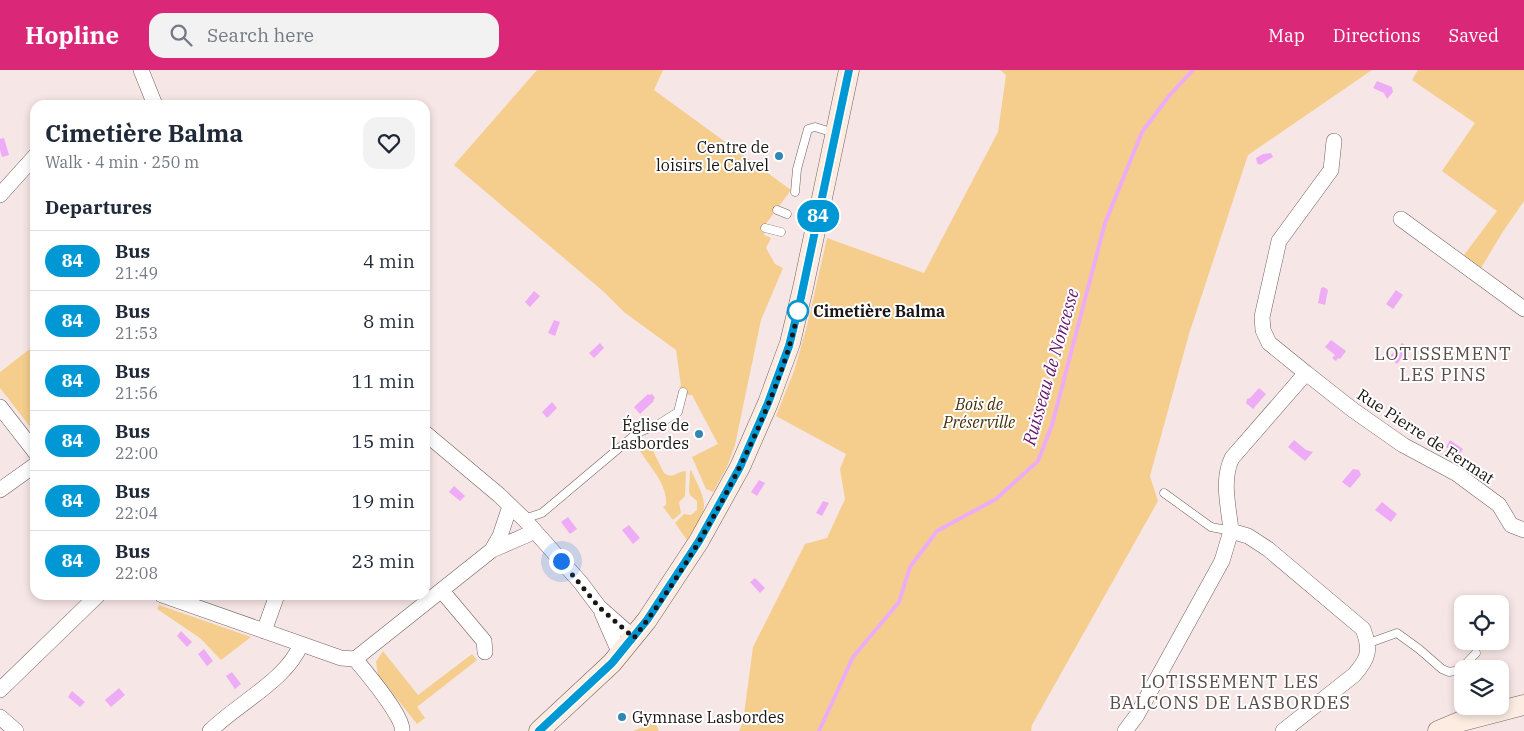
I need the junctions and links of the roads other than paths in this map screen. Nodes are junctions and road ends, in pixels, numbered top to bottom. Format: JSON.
{"nodes":[{"id":1,"x":141,"y":70,"type":"edge"},
{"id":2,"x":849,"y":70,"type":"edge"},
{"id":3,"x":153,"y":100,"type":"edge"},
{"id":4,"x":836,"y":134,"type":"junction"},
{"id":5,"x":1334,"y":141,"type":"dead end"},
{"id":6,"x":30,"y":162,"type":"edge"},
{"id":7,"x":795,"y":192,"type":"dead end"},
{"id":8,"x":0,"y":195,"type":"edge"},
{"id":9,"x":777,"y":210,"type":"dead end"},
{"id":10,"x":787,"y":214,"type":"dead end"},
{"id":11,"x":1401,"y":219,"type":"dead end"},
{"id":12,"x":765,"y":228,"type":"dead end"},
{"id":13,"x":781,"y":232,"type":"dead end"},
{"id":14,"x":1524,"y":309,"type":"edge"},
{"id":15,"x":1306,"y":372,"type":"junction"},
{"id":16,"x":684,"y":392,"type":"dead end"},
{"id":17,"x":0,"y":407,"type":"edge"},
{"id":18,"x":430,"y":438,"type":"edge"},
{"id":19,"x":30,"y":446,"type":"edge"},
{"id":20,"x":30,"y":469,"type":"edge"},
{"id":21,"x":0,"y":490,"type":"edge"},
{"id":22,"x":1164,"y":493,"type":"dead end"},
{"id":23,"x":512,"y":508,"type":"junction"},
{"id":24,"x":529,"y":525,"type":"junction"},
{"id":25,"x":1524,"y":530,"type":"edge"},
{"id":26,"x":1231,"y":531,"type":"junction"},
{"id":27,"x":492,"y":550,"type":"junction"},
{"id":28,"x":442,"y":591,"type":"junction"},
{"id":29,"x":93,"y":600,"type":"edge"},
{"id":30,"x":176,"y":600,"type":"edge"},
{"id":31,"x":270,"y":602,"type":"edge"},
{"id":32,"x":599,"y":607,"type":"junction"},
{"id":33,"x":264,"y":631,"type":"junction"},
{"id":34,"x":1366,"y":636,"type":"junction"},
{"id":35,"x":634,"y":638,"type":"junction"},
{"id":36,"x":302,"y":644,"type":"junction"},
{"id":37,"x":485,"y":652,"type":"dead end"},
{"id":38,"x":1476,"y":653,"type":"dead end"},
{"id":39,"x":620,"y":654,"type":"junction"},
{"id":40,"x":355,"y":659,"type":"junction"},
{"id":41,"x":0,"y":690,"type":"edge"},
{"id":42,"x":1524,"y":705,"type":"edge"},
{"id":43,"x":0,"y":717,"type":"edge"},
{"id":44,"x":16,"y":731,"type":"edge"},
{"id":45,"x":210,"y":731,"type":"edge"},
{"id":46,"x":402,"y":731,"type":"edge"},
{"id":47,"x":539,"y":731,"type":"edge"},
{"id":48,"x":1125,"y":731,"type":"edge"},
{"id":49,"x":1283,"y":731,"type":"edge"},
{"id":50,"x":1438,"y":731,"type":"edge"}],
"edges":[{"from":1,"to":3,"type":"street"},
{"from":2,"to":4,"type":"street"},
{"from":4,"to":7,"type":"lane"},
{"from":4,"to":35,"type":"street"},
{"from":5,"to":15,"type":"street","name":"Rue Pierre de Fermat"},
{"from":6,"to":8,"type":"street"},
{"from":9,"to":10,"type":"lane"},
{"from":11,"to":14,"type":"street"},
{"from":12,"to":13,"type":"lane"},
{"from":15,"to":25,"type":"street","name":"Rue Pierre de Fermat"},
{"from":15,"to":26,"type":"street"},
{"from":16,"to":24,"type":"lane"},
{"from":17,"to":19,"type":"street"},
{"from":18,"to":23,"type":"street"},
{"from":20,"to":21,"type":"street"},
{"from":22,"to":26,"type":"lane"},
{"from":23,"to":24,"type":"street"},
{"from":23,"to":27,"type":"street"},
{"from":24,"to":27,"type":"street"},
{"from":24,"to":32,"type":"street"},
{"from":26,"to":34,"type":"street"},
{"from":26,"to":48,"type":"street"},
{"from":27,"to":28,"type":"street"},
{"from":28,"to":37,"type":"street"},
{"from":28,"to":40,"type":"street"},
{"from":29,"to":41,"type":"street"},
{"from":30,"to":33,"type":"street"},
{"from":31,"to":33,"type":"street"},
{"from":32,"to":35,"type":"street"},
{"from":32,"to":39,"type":"street"},
{"from":33,"to":36,"type":"street"},
{"from":34,"to":38,"type":"lane"},
{"from":34,"to":49,"type":"street"},
{"from":35,"to":39,"type":"street"},
{"from":36,"to":40,"type":"street"},
{"from":36,"to":45,"type":"street"},
{"from":39,"to":47,"type":"street"},
{"from":40,"to":46,"type":"street"},
{"from":42,"to":50,"type":"street"},
{"from":43,"to":44,"type":"street"}]}
